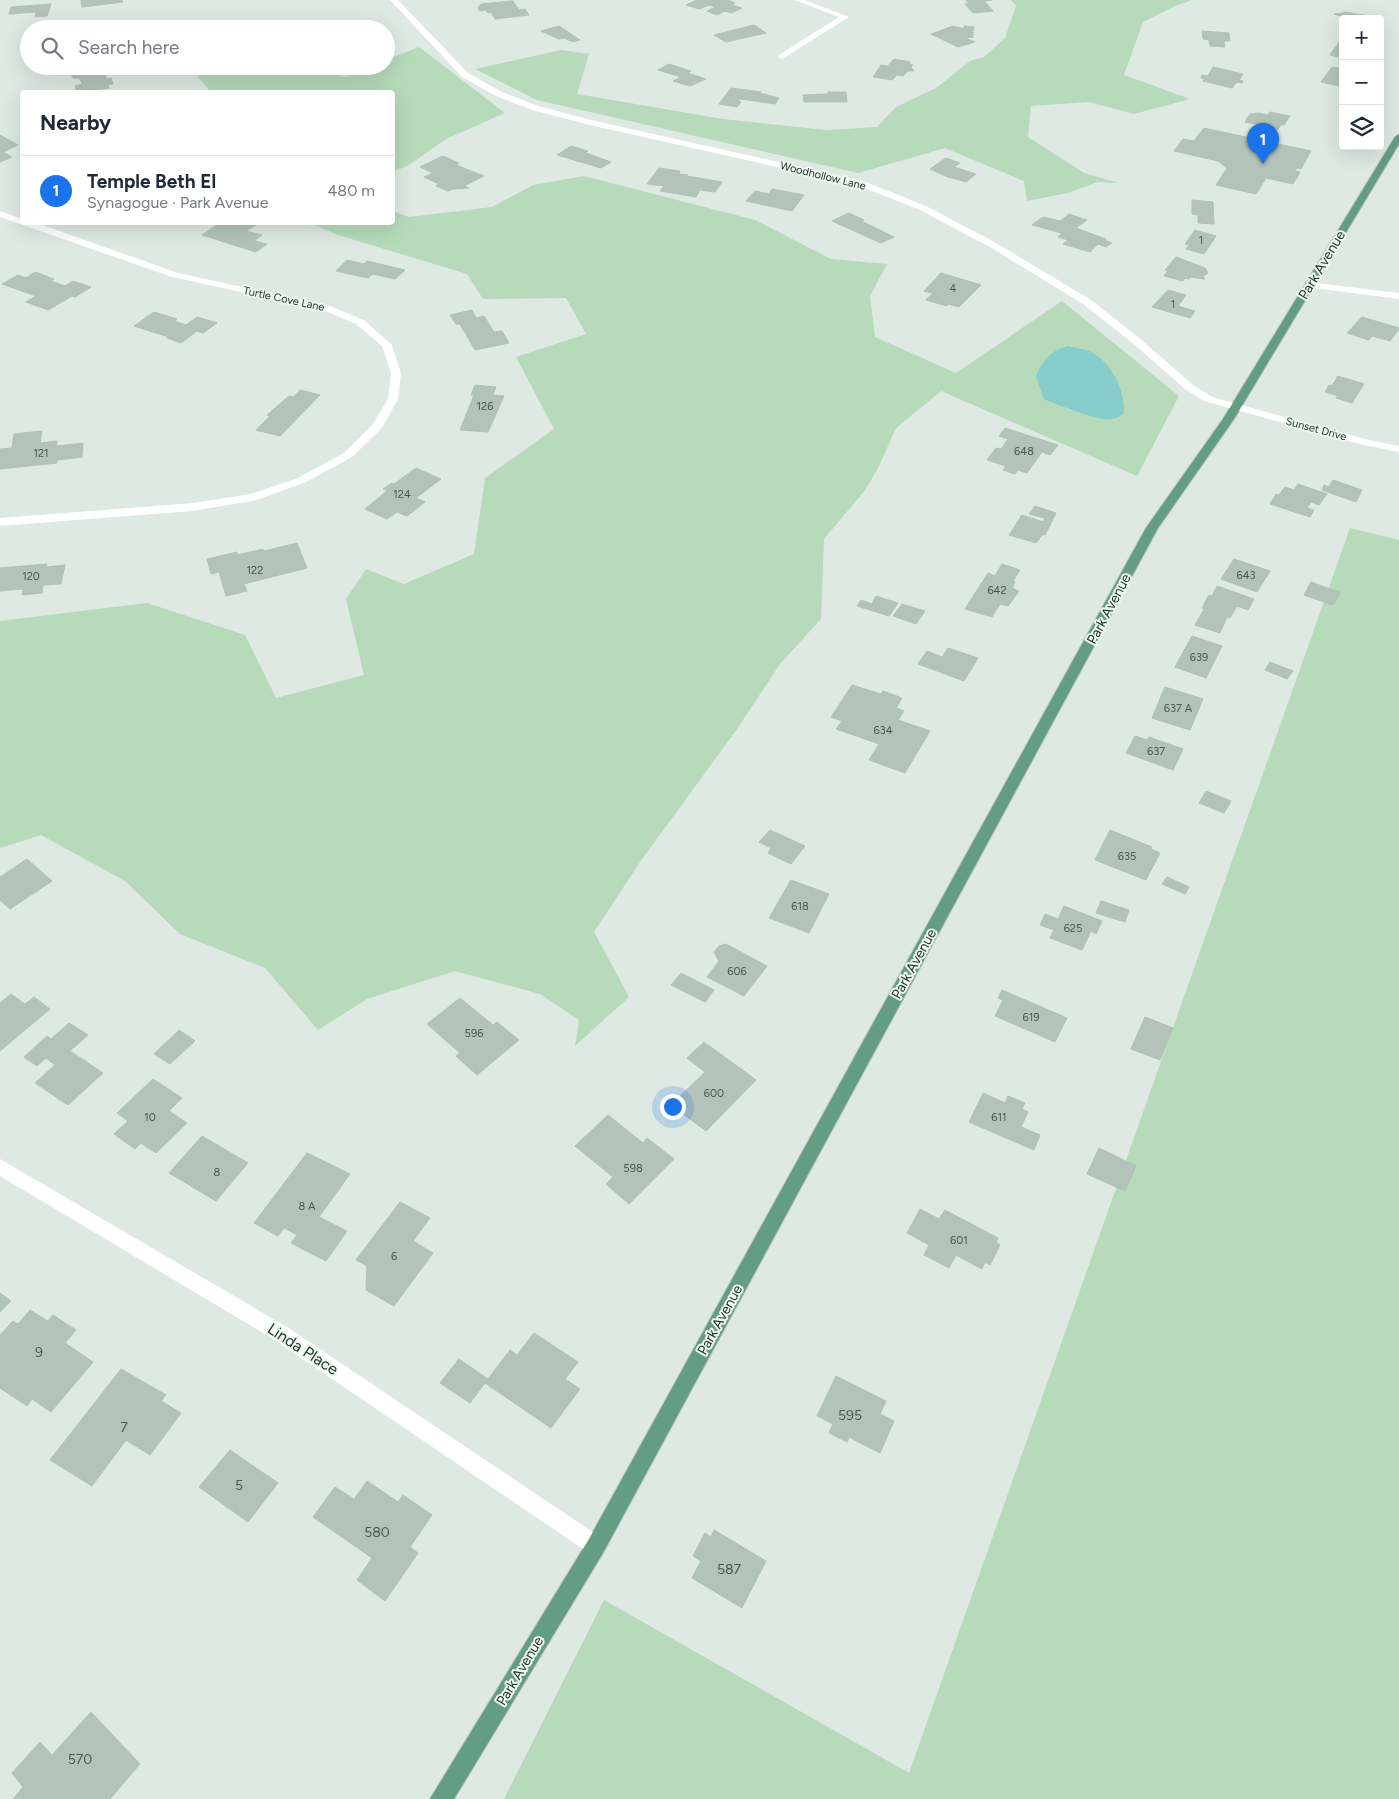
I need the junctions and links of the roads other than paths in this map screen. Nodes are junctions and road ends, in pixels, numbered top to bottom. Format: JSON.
{"nodes":[{"id":1,"x":394,"y":0,"type":"edge"},
{"id":2,"x":798,"y":0,"type":"edge"},
{"id":3,"x":782,"y":57,"type":"dead end"},
{"id":4,"x":1399,"y":137,"type":"edge"},
{"id":5,"x":0,"y":214,"type":"edge"},
{"id":6,"x":20,"y":221,"type":"edge"},
{"id":7,"x":32,"y":225,"type":"edge"},
{"id":8,"x":1309,"y":285,"type":"junction"},
{"id":9,"x":1399,"y":296,"type":"edge"},
{"id":10,"x":1234,"y":407,"type":"junction"},
{"id":11,"x":1399,"y":450,"type":"edge"},
{"id":12,"x":0,"y":522,"type":"edge"},
{"id":13,"x":0,"y":1168,"type":"edge"},
{"id":14,"x":596,"y":1546,"type":"junction"},
{"id":15,"x":442,"y":1799,"type":"edge"}],
"edges":[{"from":1,"to":10,"type":"street","name":"Woodhollow Lane"},
{"from":2,"to":3,"type":"street"},
{"from":4,"to":8,"type":"main road","name":"Park Avenue"},
{"from":5,"to":6,"type":"street","name":"Turtle Cove Lane"},
{"from":7,"to":12,"type":"street","name":"Turtle Cove Lane"},
{"from":8,"to":9,"type":"street"},
{"from":8,"to":10,"type":"main road","name":"Park Avenue"},
{"from":10,"to":11,"type":"street","name":"Sunset Drive"},
{"from":10,"to":14,"type":"main road","name":"Park Avenue"},
{"from":13,"to":14,"type":"street","name":"Linda Place"},
{"from":14,"to":15,"type":"main road","name":"Park Avenue"}]}
